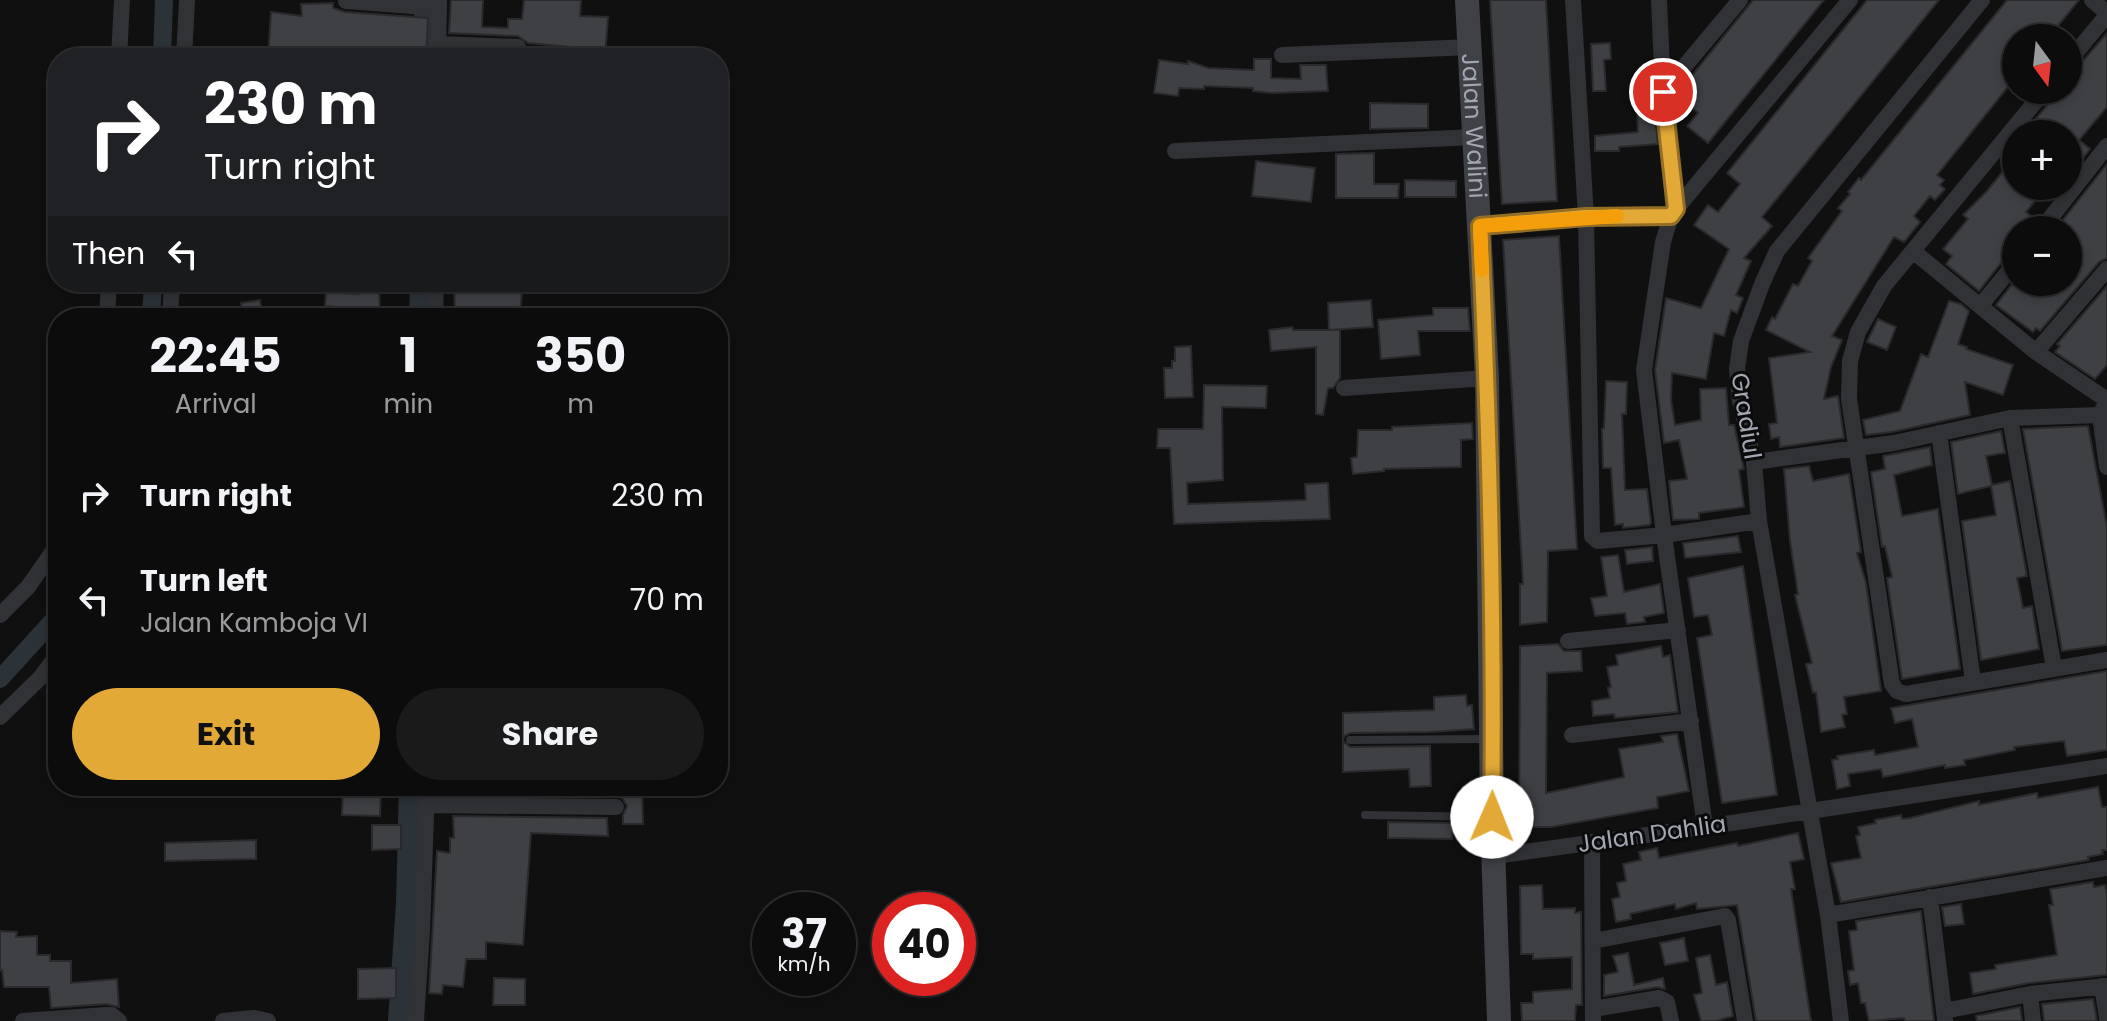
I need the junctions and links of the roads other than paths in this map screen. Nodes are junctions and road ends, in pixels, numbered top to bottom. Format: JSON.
{"nodes":[{"id":1,"x":122,"y":0,"type":"edge"},
{"id":2,"x":187,"y":0,"type":"edge"},
{"id":3,"x":1467,"y":0,"type":"edge"},
{"id":4,"x":1573,"y":0,"type":"edge"},
{"id":5,"x":1659,"y":0,"type":"edge"},
{"id":6,"x":1740,"y":0,"type":"edge"},
{"id":7,"x":1850,"y":0,"type":"edge"},
{"id":8,"x":1982,"y":0,"type":"edge"},
{"id":9,"x":2092,"y":0,"type":"edge"},
{"id":10,"x":346,"y":1,"type":"edge"},
{"id":11,"x":434,"y":6,"type":"edge"},
{"id":12,"x":2107,"y":14,"type":"edge"},
{"id":13,"x":2082,"y":45,"type":"edge"},
{"id":14,"x":1471,"y":47,"type":"junction"},
{"id":15,"x":120,"y":48,"type":"edge"},
{"id":16,"x":185,"y":48,"type":"edge"},
{"id":17,"x":438,"y":48,"type":"edge"},
{"id":18,"x":498,"y":48,"type":"edge"},
{"id":19,"x":518,"y":48,"type":"edge"},
{"id":20,"x":1282,"y":55,"type":"dead end"},
{"id":21,"x":1663,"y":92,"type":"junction"},
{"id":22,"x":2034,"y":104,"type":"edge"},
{"id":23,"x":1475,"y":137,"type":"junction"},
{"id":24,"x":2107,"y":146,"type":"edge"},
{"id":25,"x":1175,"y":151,"type":"dead end"},
{"id":26,"x":1674,"y":212,"type":"junction"},
{"id":27,"x":2052,"y":216,"type":"edge"},
{"id":28,"x":1586,"y":217,"type":"junction"},
{"id":29,"x":1480,"y":226,"type":"junction"},
{"id":30,"x":1913,"y":251,"type":"junction"},
{"id":31,"x":2107,"y":269,"type":"edge"},
{"id":32,"x":2002,"y":279,"type":"edge"},
{"id":33,"x":1981,"y":305,"type":"junction"},
{"id":34,"x":2036,"y":352,"type":"junction"},
{"id":35,"x":1487,"y":378,"type":"junction"},
{"id":36,"x":1344,"y":388,"type":"dead end"},
{"id":37,"x":2105,"y":406,"type":"edge"},
{"id":38,"x":2010,"y":418,"type":"junction"},
{"id":39,"x":1939,"y":433,"type":"junction"},
{"id":40,"x":1857,"y":449,"type":"junction"},
{"id":41,"x":1754,"y":462,"type":"junction"},
{"id":42,"x":2107,"y":467,"type":"edge"},
{"id":43,"x":1759,"y":521,"type":"junction"},
{"id":44,"x":1664,"y":535,"type":"junction"},
{"id":45,"x":48,"y":558,"type":"edge"},
{"id":46,"x":0,"y":615,"type":"edge"},
{"id":47,"x":1678,"y":630,"type":"junction"},
{"id":48,"x":1568,"y":641,"type":"dead end"},
{"id":49,"x":2107,"y":660,"type":"edge"},
{"id":50,"x":48,"y":667,"type":"edge"},
{"id":51,"x":2054,"y":668,"type":"junction"},
{"id":52,"x":1973,"y":681,"type":"junction"},
{"id":53,"x":0,"y":717,"type":"edge"},
{"id":54,"x":1691,"y":721,"type":"junction"},
{"id":55,"x":1572,"y":735,"type":"dead end"},
{"id":56,"x":1493,"y":739,"type":"junction"},
{"id":57,"x":1350,"y":740,"type":"dead end"},
{"id":58,"x":2107,"y":766,"type":"edge"},
{"id":59,"x":427,"y":796,"type":"edge"},
{"id":60,"x":427,"y":805,"type":"junction"},
{"id":61,"x":616,"y":807,"type":"dead end"},
{"id":62,"x":1809,"y":811,"type":"junction"},
{"id":63,"x":1365,"y":815,"type":"dead end"},
{"id":64,"x":1492,"y":817,"type":"junction"},
{"id":65,"x":1705,"y":827,"type":"junction"},
{"id":66,"x":1592,"y":842,"type":"junction"},
{"id":67,"x":1495,"y":856,"type":"junction"},
{"id":68,"x":2107,"y":868,"type":"edge"},
{"id":69,"x":1930,"y":897,"type":"junction"},
{"id":70,"x":1828,"y":915,"type":"junction"},
{"id":71,"x":1593,"y":941,"type":"junction"},
{"id":72,"x":2104,"y":986,"type":"edge"},
{"id":73,"x":2030,"y":994,"type":"junction"},
{"id":74,"x":1593,"y":1015,"type":"edge"},
{"id":75,"x":1945,"y":1016,"type":"edge"},
{"id":76,"x":2107,"y":1018,"type":"edge"},
{"id":77,"x":23,"y":1021,"type":"edge"},
{"id":78,"x":119,"y":1021,"type":"edge"},
{"id":79,"x":223,"y":1021,"type":"edge"},
{"id":80,"x":268,"y":1021,"type":"edge"},
{"id":81,"x":416,"y":1021,"type":"edge"},
{"id":82,"x":1499,"y":1021,"type":"edge"},
{"id":83,"x":1671,"y":1021,"type":"edge"},
{"id":84,"x":1745,"y":1021,"type":"edge"},
{"id":85,"x":1841,"y":1021,"type":"edge"},
{"id":86,"x":2033,"y":1021,"type":"edge"}],
"edges":[{"from":1,"to":15,"type":"street"},
{"from":2,"to":16,"type":"street"},
{"from":3,"to":14,"type":"street","name":"Jalan Walini"},
{"from":4,"to":28,"type":"street"},
{"from":5,"to":21,"type":"street"},
{"from":6,"to":21,"type":"street"},
{"from":7,"to":26,"type":"street"},
{"from":8,"to":41,"type":"street","name":"Gradiul"},
{"from":9,"to":12,"type":"street"},
{"from":10,"to":11,"type":"street"},
{"from":11,"to":17,"type":"street"},
{"from":12,"to":13,"type":"street"},
{"from":14,"to":20,"type":"street"},
{"from":14,"to":23,"type":"street","name":"Jalan Walini"},
{"from":18,"to":19,"type":"street"},
{"from":21,"to":26,"type":"street"},
{"from":22,"to":30,"type":"street"},
{"from":23,"to":25,"type":"street"},
{"from":23,"to":29,"type":"street","name":"Jalan Walini"},
{"from":24,"to":27,"type":"street"},
{"from":26,"to":28,"type":"street"},
{"from":26,"to":44,"type":"street"},
{"from":28,"to":29,"type":"street"},
{"from":28,"to":44,"type":"street"},
{"from":29,"to":35,"type":"street","name":"Jalan Walini"},
{"from":30,"to":33,"type":"street"},
{"from":30,"to":40,"type":"street"},
{"from":31,"to":34,"type":"street"},
{"from":32,"to":33,"type":"street"},
{"from":33,"to":34,"type":"street"},
{"from":34,"to":37,"type":"street"},
{"from":35,"to":36,"type":"street"},
{"from":35,"to":56,"type":"street","name":"Jalan Walini"},
{"from":37,"to":38,"type":"street"},
{"from":37,"to":42,"type":"street"},
{"from":38,"to":39,"type":"street"},
{"from":38,"to":51,"type":"street"},
{"from":39,"to":40,"type":"street"},
{"from":39,"to":52,"type":"street"},
{"from":40,"to":41,"type":"street"},
{"from":40,"to":52,"type":"street"},
{"from":41,"to":43,"type":"street","name":"Gradiul"},
{"from":43,"to":44,"type":"street"},
{"from":43,"to":62,"type":"street","name":"Gradiul"},
{"from":44,"to":47,"type":"street"},
{"from":45,"to":46,"type":"street"},
{"from":47,"to":48,"type":"street"},
{"from":47,"to":54,"type":"street"},
{"from":49,"to":51,"type":"street"},
{"from":50,"to":53,"type":"street"},
{"from":51,"to":52,"type":"street"},
{"from":54,"to":55,"type":"street"},
{"from":54,"to":65,"type":"street"},
{"from":56,"to":57,"type":"lane"},
{"from":56,"to":64,"type":"street","name":"Jalan Walini"},
{"from":58,"to":62,"type":"street","name":"Jalan Dahlia"},
{"from":59,"to":60,"type":"street"},
{"from":60,"to":61,"type":"street"},
{"from":60,"to":81,"type":"street"},
{"from":62,"to":65,"type":"street","name":"Jalan Dahlia"},
{"from":62,"to":70,"type":"street","name":"Gradiul"},
{"from":63,"to":64,"type":"lane"},
{"from":64,"to":67,"type":"street","name":"Jalan Walini"},
{"from":65,"to":66,"type":"street","name":"Jalan Dahlia"},
{"from":66,"to":67,"type":"street","name":"Jalan Dahlia"},
{"from":66,"to":71,"type":"street"},
{"from":67,"to":82,"type":"street","name":"Jalan Walini"},
{"from":68,"to":69,"type":"street"},
{"from":69,"to":70,"type":"street"},
{"from":69,"to":75,"type":"street"},
{"from":70,"to":85,"type":"street","name":"Gradiul"},
{"from":71,"to":74,"type":"street"},
{"from":71,"to":84,"type":"street"},
{"from":72,"to":73,"type":"street"},
{"from":72,"to":76,"type":"street"},
{"from":73,"to":75,"type":"street"},
{"from":73,"to":86,"type":"street"},
{"from":74,"to":83,"type":"street"},
{"from":77,"to":78,"type":"street"},
{"from":79,"to":80,"type":"street"}]}
